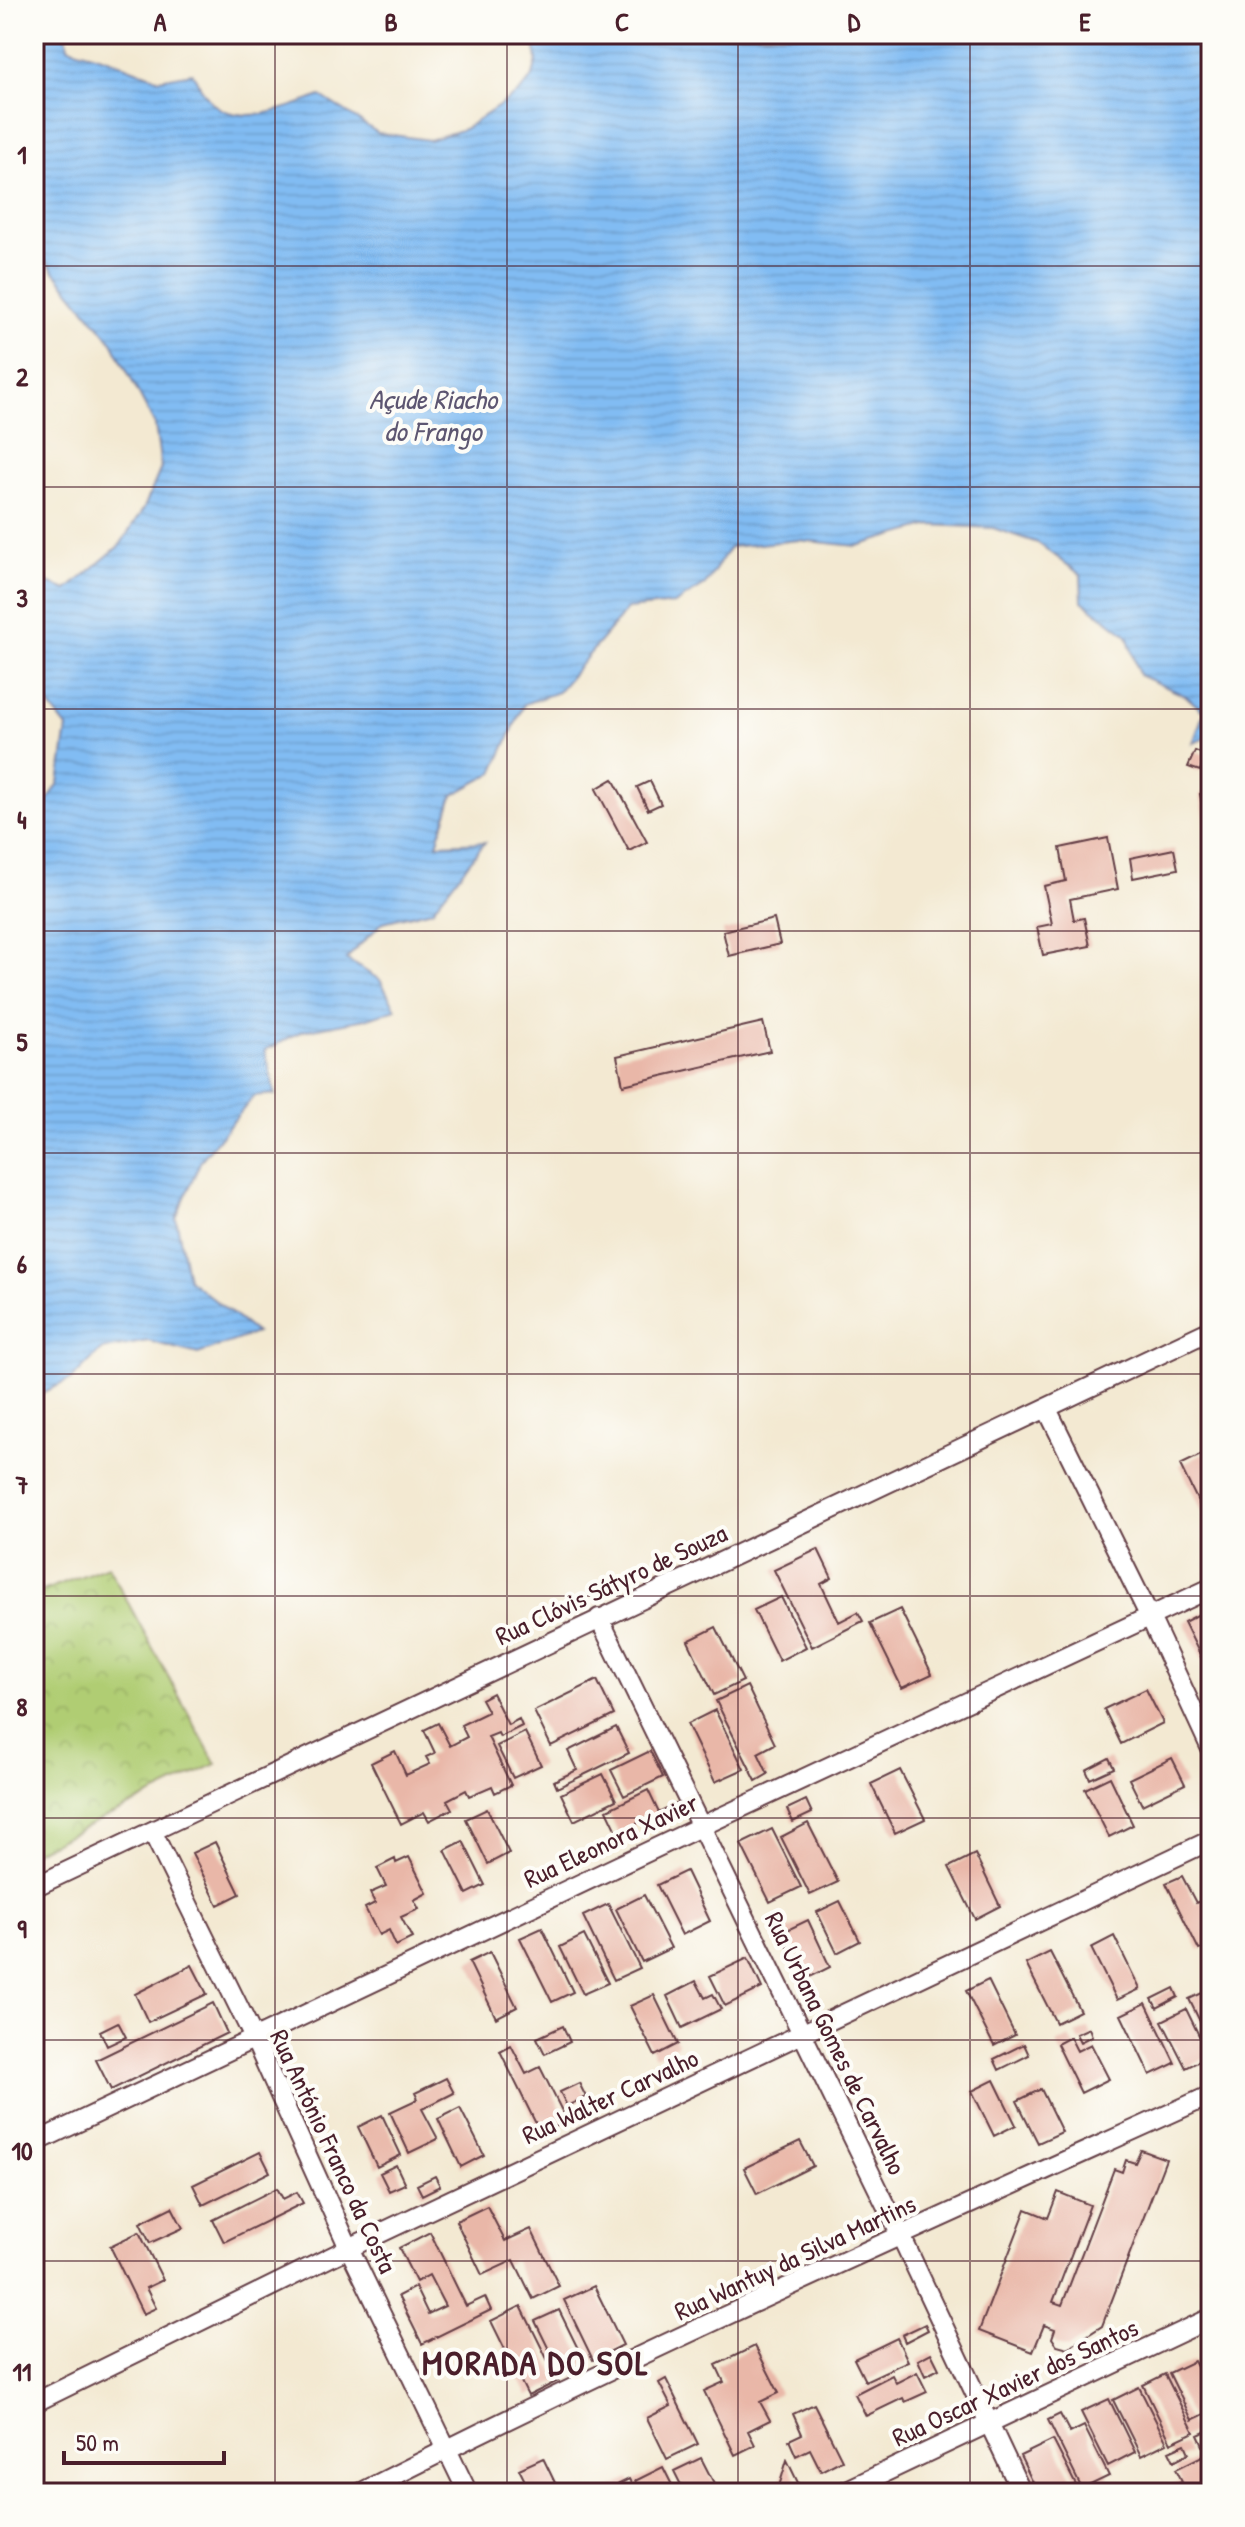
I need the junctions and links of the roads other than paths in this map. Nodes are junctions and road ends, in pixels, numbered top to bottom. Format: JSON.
{"nodes":[{"id":1,"x":1211,"y":1330,"type":"edge"},
{"id":2,"x":1047,"y":1409,"type":"junction"},
{"id":3,"x":1211,"y":1588,"type":"edge"},
{"id":4,"x":1150,"y":1617,"type":"junction"},
{"id":5,"x":599,"y":1618,"type":"junction"},
{"id":6,"x":1211,"y":1749,"type":"edge"},
{"id":7,"x":702,"y":1826,"type":"junction"},
{"id":8,"x":152,"y":1831,"type":"junction"},
{"id":9,"x":1211,"y":1840,"type":"edge"},
{"id":10,"x":34,"y":1887,"type":"edge"},
{"id":11,"x":800,"y":2034,"type":"junction"},
{"id":12,"x":254,"y":2038,"type":"junction"},
{"id":13,"x":1211,"y":2095,"type":"edge"},
{"id":14,"x":34,"y":2143,"type":"edge"},
{"id":15,"x":901,"y":2236,"type":"junction"},
{"id":16,"x":349,"y":2248,"type":"junction"},
{"id":17,"x":1211,"y":2318,"type":"edge"},
{"id":18,"x":34,"y":2403,"type":"edge"},
{"id":19,"x":990,"y":2421,"type":"junction"},
{"id":20,"x":448,"y":2448,"type":"junction"},
{"id":21,"x":360,"y":2493,"type":"edge"},
{"id":22,"x":468,"y":2493,"type":"edge"},
{"id":23,"x":841,"y":2493,"type":"edge"},
{"id":24,"x":1022,"y":2493,"type":"edge"}],
"edges":[{"from":1,"to":2,"type":"street","name":"Rua Clóvis Sátyro de Souza"},
{"from":2,"to":4,"type":"street"},
{"from":2,"to":5,"type":"street","name":"Rua Clóvis Sátyro de Souza"},
{"from":3,"to":4,"type":"street","name":"Rua Eleonora Xavier"},
{"from":4,"to":6,"type":"street"},
{"from":4,"to":7,"type":"street","name":"Rua Eleonora Xavier"},
{"from":5,"to":7,"type":"street","name":"Rua Urbana Gomes de Carvalho"},
{"from":5,"to":8,"type":"street","name":"Rua Clóvis Sátyro de Souza"},
{"from":7,"to":11,"type":"street","name":"Rua Urbana Gomes de Carvalho"},
{"from":7,"to":12,"type":"street","name":"Rua Eleonora Xavier"},
{"from":8,"to":10,"type":"street","name":"Rua Clóvis Sátyro de Souza"},
{"from":8,"to":12,"type":"street","name":"Rua António Franco da Costa"},
{"from":9,"to":11,"type":"street","name":"Rua Walter Carvalho"},
{"from":11,"to":15,"type":"street","name":"Rua Urbana Gomes de Carvalho"},
{"from":11,"to":16,"type":"street","name":"Rua Walter Carvalho"},
{"from":12,"to":14,"type":"street","name":"Rua Eleonora Xavier"},
{"from":12,"to":16,"type":"street","name":"Rua António Franco da Costa"},
{"from":13,"to":15,"type":"street","name":"Rua Wantuy da Silva Martins"},
{"from":15,"to":19,"type":"street","name":"Rua Urbana Gomes de Carvalho"},
{"from":15,"to":20,"type":"street","name":"Rua Wantuy da Silva Martins"},
{"from":16,"to":18,"type":"street","name":"Rua Walter Carvalho"},
{"from":16,"to":20,"type":"street","name":"Rua António Franco da Costa"},
{"from":17,"to":19,"type":"street","name":"Rua Oscar Xavier dos Santos"},
{"from":19,"to":23,"type":"street","name":"Rua Oscar Xavier dos Santos"},
{"from":19,"to":24,"type":"street","name":"Rua Urbana Gomes de Carvalho"},
{"from":20,"to":21,"type":"street","name":"Rua Wantuy da Silva Martins"},
{"from":20,"to":22,"type":"street","name":"Rua António Franco da Costa"}]}
